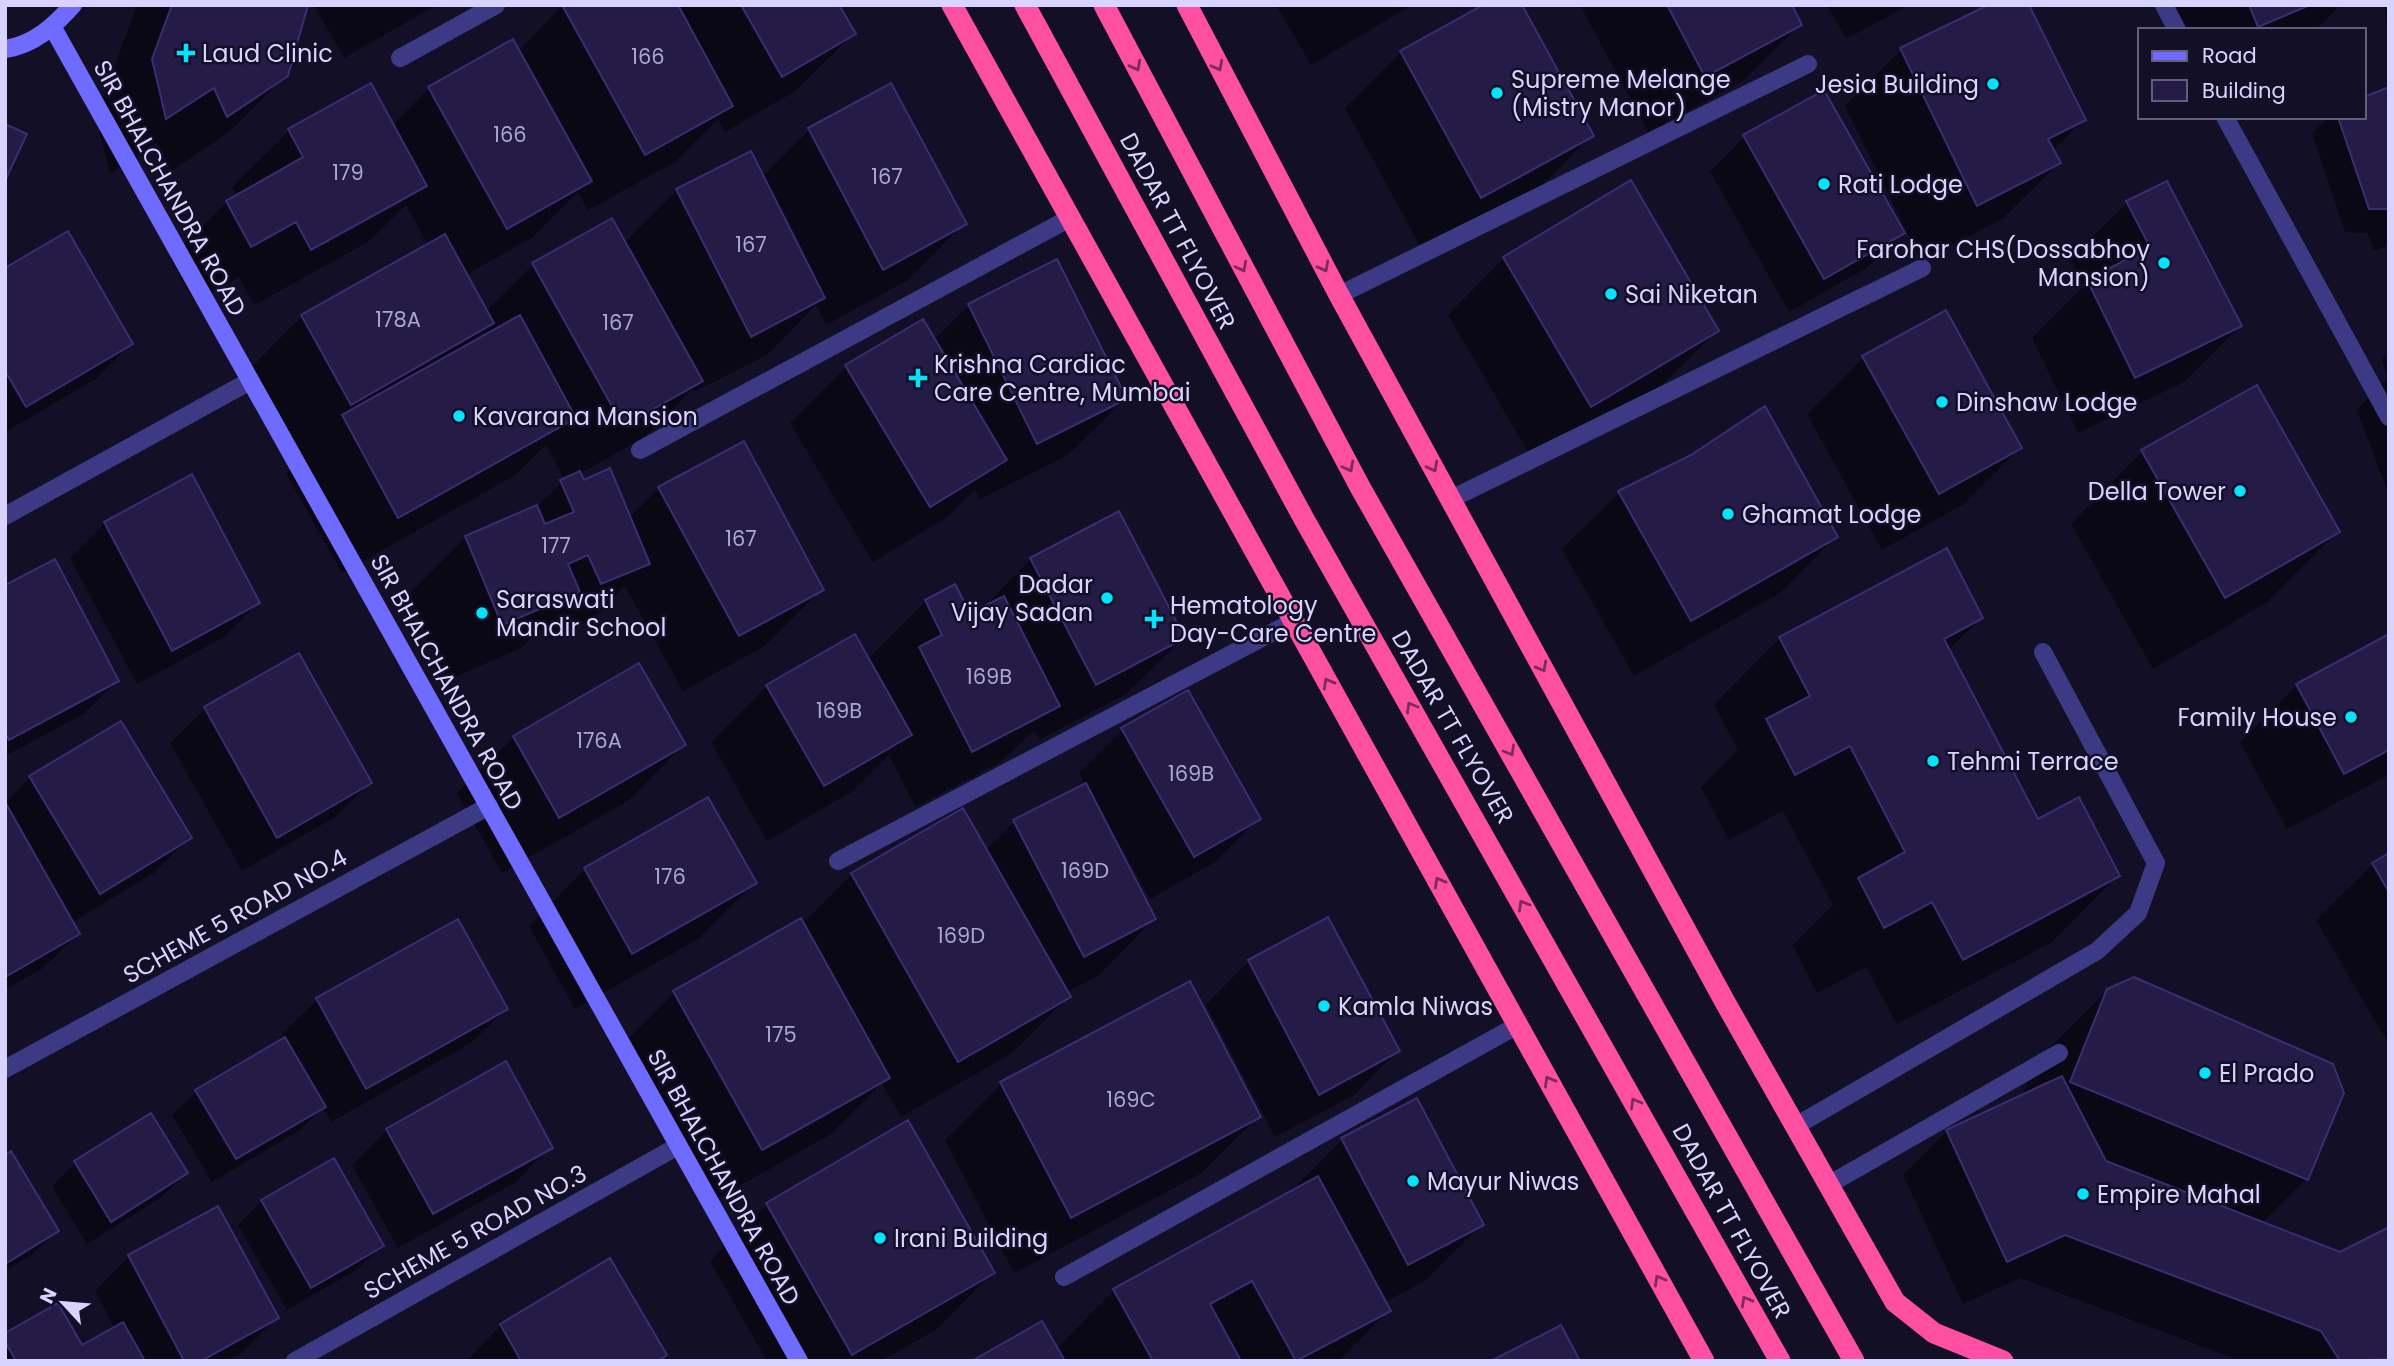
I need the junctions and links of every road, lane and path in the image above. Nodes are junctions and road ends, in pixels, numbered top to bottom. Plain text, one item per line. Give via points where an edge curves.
1 (73, 5) edge
2 (496, 5) edge
3 (952, 5) edge
4 (1026, 5) edge
5 (1104, 5) edge
6 (1187, 5) edge
7 (2164, 5) edge
8 (53, 28) junction
9 (2176, 28) edge
10 (5, 49) edge
11 (400, 58) dead end
12 (1808, 64) dead end
13 (2226, 119) edge
14 (1070, 218) junction
15 (1922, 268) dead end
16 (1339, 295) junction
17 (250, 381) junction
18 (2389, 417) edge
19 (640, 450) dead end
20 (1451, 499) junction
21 (5, 516) edge
22 (1294, 621) junction
23 (2043, 652) dead end
24 (489, 806) junction
25 (838, 861) dead end
26 (1518, 1026) junction
27 (2059, 1053) dead end
28 (5, 1069) edge
29 (1794, 1127) junction
30 (678, 1146) junction
31 (1828, 1185) junction
32 (1064, 1277) dead end
33 (295, 1361) edge
34 (799, 1361) edge
35 (1704, 1361) edge
36 (1780, 1361) edge
37 (1854, 1361) edge
38 (2003, 1361) edge

1 - 8 street
2 - 11 street
3 - 14 highway
36 -> 4 highway, DADAR TT FLYOVER via 1304,519
5 -> 37 highway, DADAR TT FLYOVER via 1360,487
6 -> 16 highway
7 - 9 street
8 - 10 street
8 - 17 street, SIR BHALCHANDRA ROAD
12 - 16 street
13 - 18 street
14 - 19 street
14 - 22 highway
15 - 20 street
16 -> 20 highway
17 - 21 street
17 - 24 street, SIR BHALCHANDRA ROAD
20 -> 29 highway
22 - 25 street
26 -> 22 highway
23 - 29 street via 2156,863 2138,913 2097,951
24 - 28 street, SCHEME 5 ROAD NO.4
24 - 30 street, SIR BHALCHANDRA ROAD
26 - 32 street
35 -> 26 highway
27 - 31 street
29 - 31 highway
30 - 33 street, SCHEME 5 ROAD NO.3
30 - 34 street, SIR BHALCHANDRA ROAD
31 - 38 highway via 1895,1302 1934,1333

